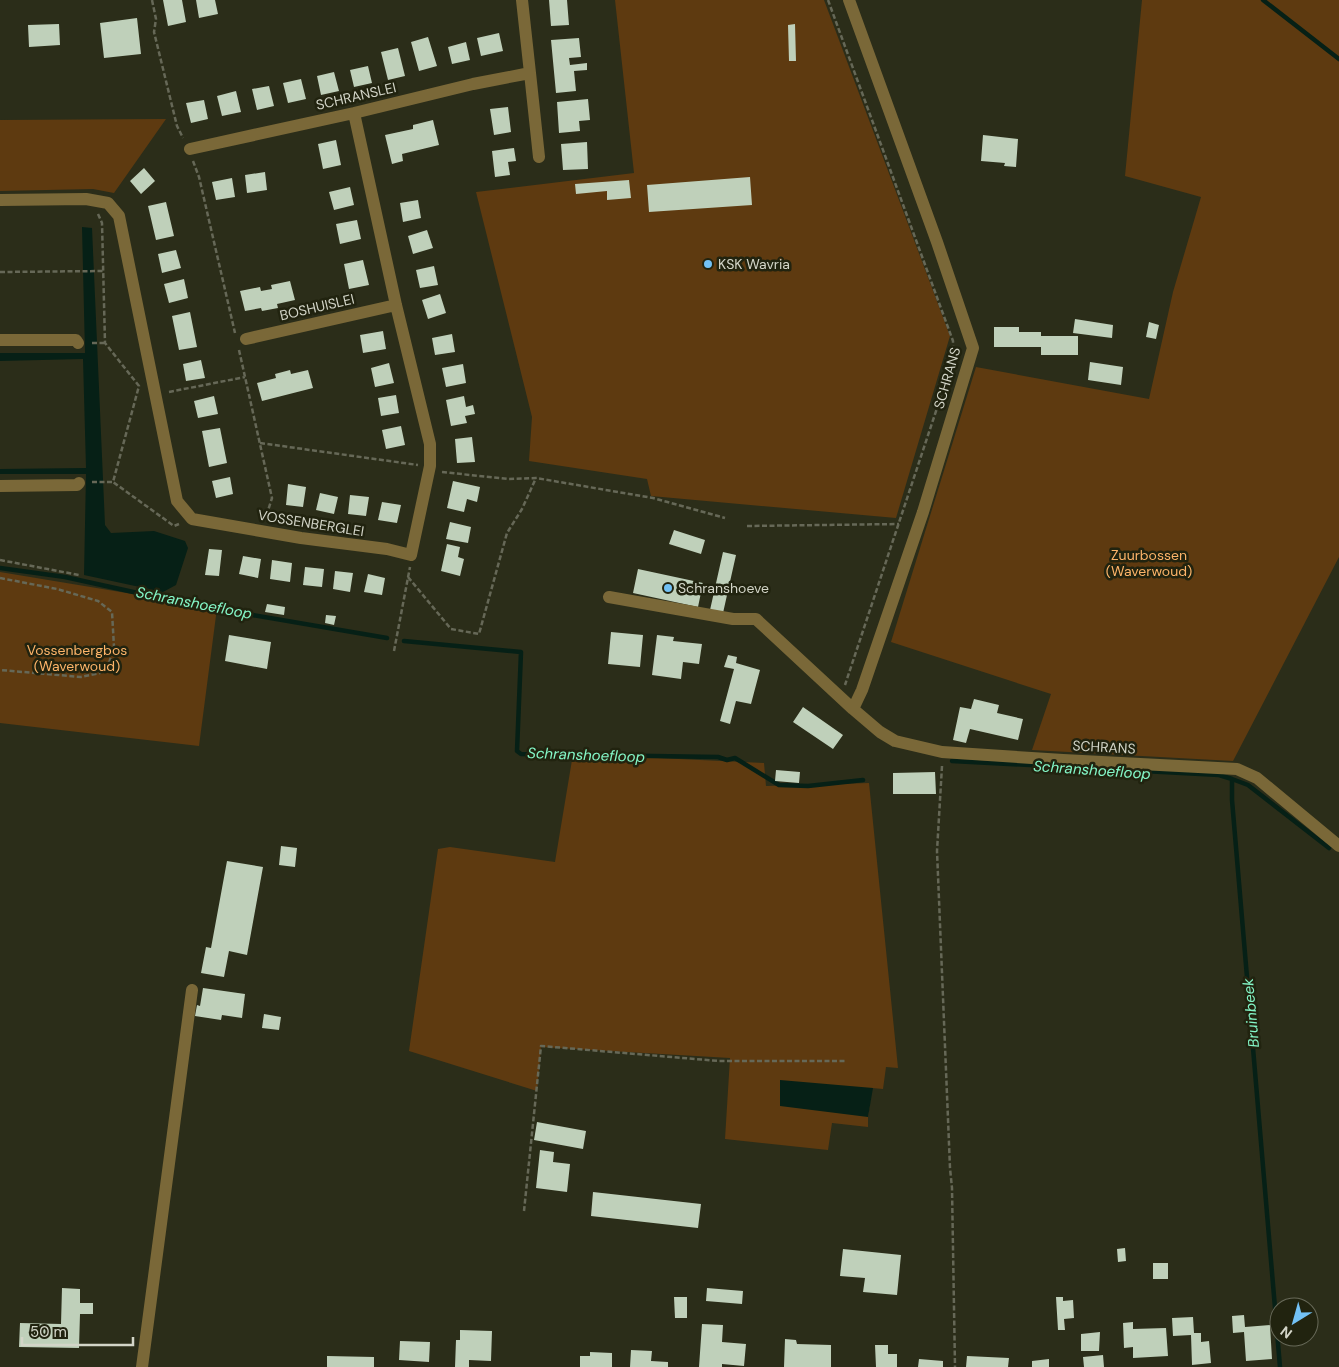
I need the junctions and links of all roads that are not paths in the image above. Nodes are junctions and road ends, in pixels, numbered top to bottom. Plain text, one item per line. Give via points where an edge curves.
1 (522, 0) edge
2 (848, 0) edge
3 (530, 73) junction
4 (354, 113) junction
5 (188, 149) road end
6 (539, 157) dead end
7 (0, 200) edge
8 (396, 305) junction
9 (0, 340) edge
10 (78, 343) dead end
11 (240, 343) road end
12 (79, 483) road end
13 (0, 486) edge
14 (609, 597) dead end
15 (853, 709) junction
16 (1339, 846) edge
17 (192, 990) dead end
18 (142, 1367) edge

1 - 3 street
2 - 15 street, SCHRANS via 973,348 923,512
3 - 4 street, SCHRANSLEI
3 - 6 street
4 - 5 street, SCHRANSLEI
4 - 8 street
7 - 8 street, VOSSENBERGLEI via 86,199 108,202 119,216 177,501 192,519 411,555 430,466 430,444
8 - 11 street, BOSHUISLEI
9 - 10 street via 76,340
12 - 13 street
14 - 15 street, SCHRANS via 733,619 756,619
15 - 16 street, SCHRANS via 895,742 942,752 1237,769 1257,778
17 - 18 street

